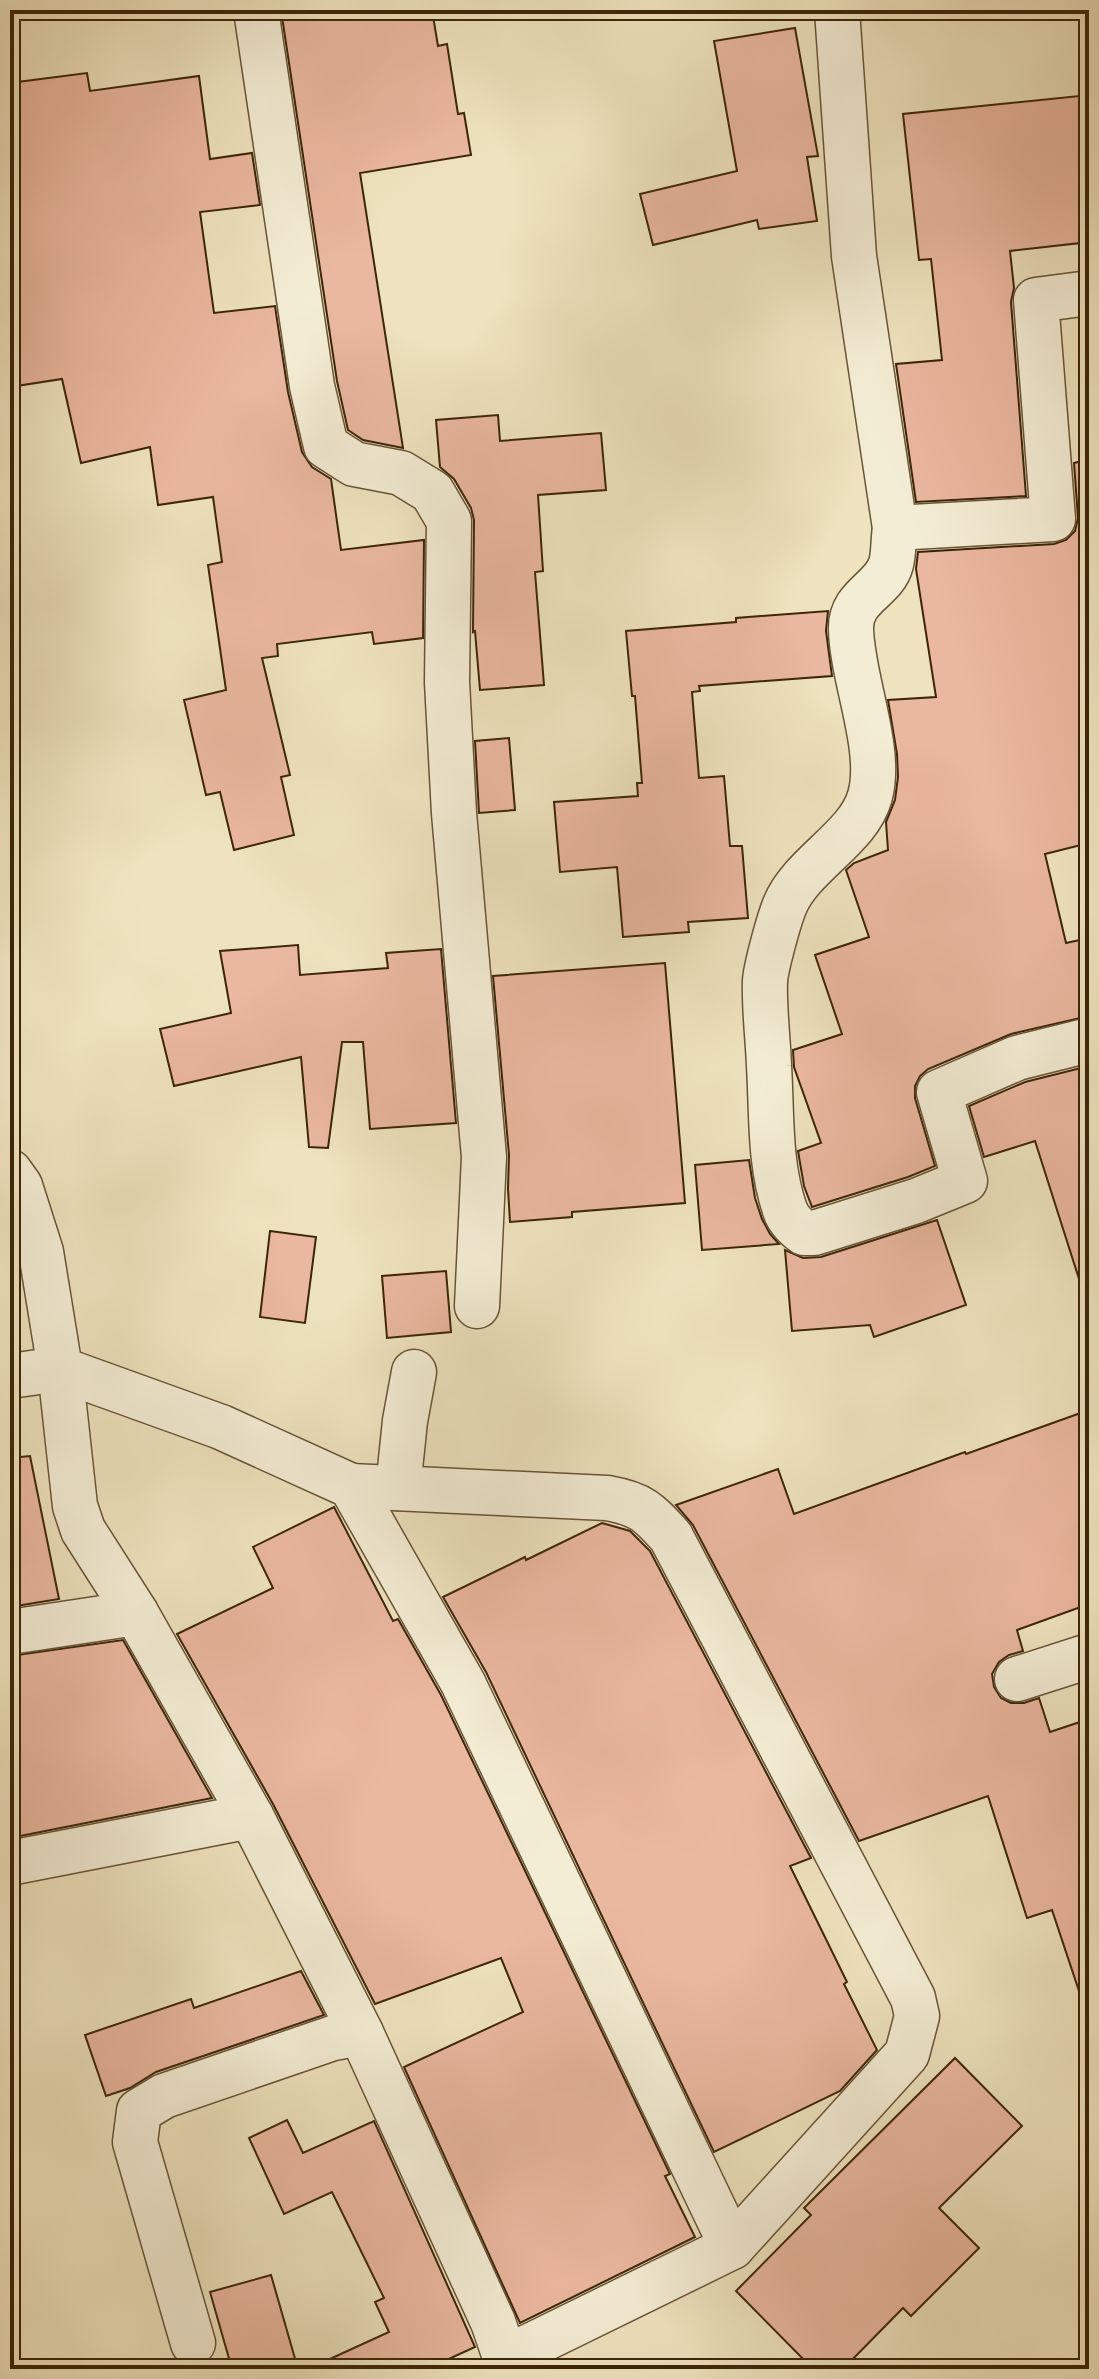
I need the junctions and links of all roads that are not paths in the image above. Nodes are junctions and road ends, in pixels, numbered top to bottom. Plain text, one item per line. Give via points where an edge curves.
1 (256, 10) edge
2 (837, 10) edge
3 (1089, 293) edge
4 (895, 528) junction
5 (1089, 1040) edge
6 (10, 1172) edge
7 (477, 1306) dead end
8 (60, 1369) junction
9 (414, 1372) dead end
10 (10, 1376) edge
11 (351, 1486) junction
12 (398, 1488) junction
13 (136, 1613) junction
14 (10, 1632) edge
15 (1089, 1656) edge
16 (1017, 1679) dead end
17 (251, 1816) junction
18 (10, 1863) edge
19 (361, 2033) junction
20 (732, 2247) junction
21 (193, 2343) dead end
22 (492, 2363) edge

1 - 7 street via 312,386 326,446 354,464 401,473 432,492 449,521 447,682 453,799 484,1157
2 - 4 street via 854,256
3 - 4 street via 1036,300 1053,519
4 - 5 street via 891,566 852,614 874,764 870,797 860,816 815,862 785,903 765,979 774,1170 786,1213 804,1233 814,1233 965,1181 939,1092 1017,1058
6 - 8 street via 20,1186 41,1252
8 - 10 street
8 - 11 street via 221,1427
8 - 13 street via 75,1506 83,1530
9 - 12 street
11 - 12 street
11 - 20 street via 463,1683
12 - 20 street via 607,1498 649,1513 671,1537 913,1998 917,2016 907,2054
13 - 14 street
13 - 17 street
15 - 16 street
17 - 18 street
17 - 19 street
19 - 21 street via 164,2096 139,2111 135,2142
19 - 22 street via 493,2322
20 - 22 street

